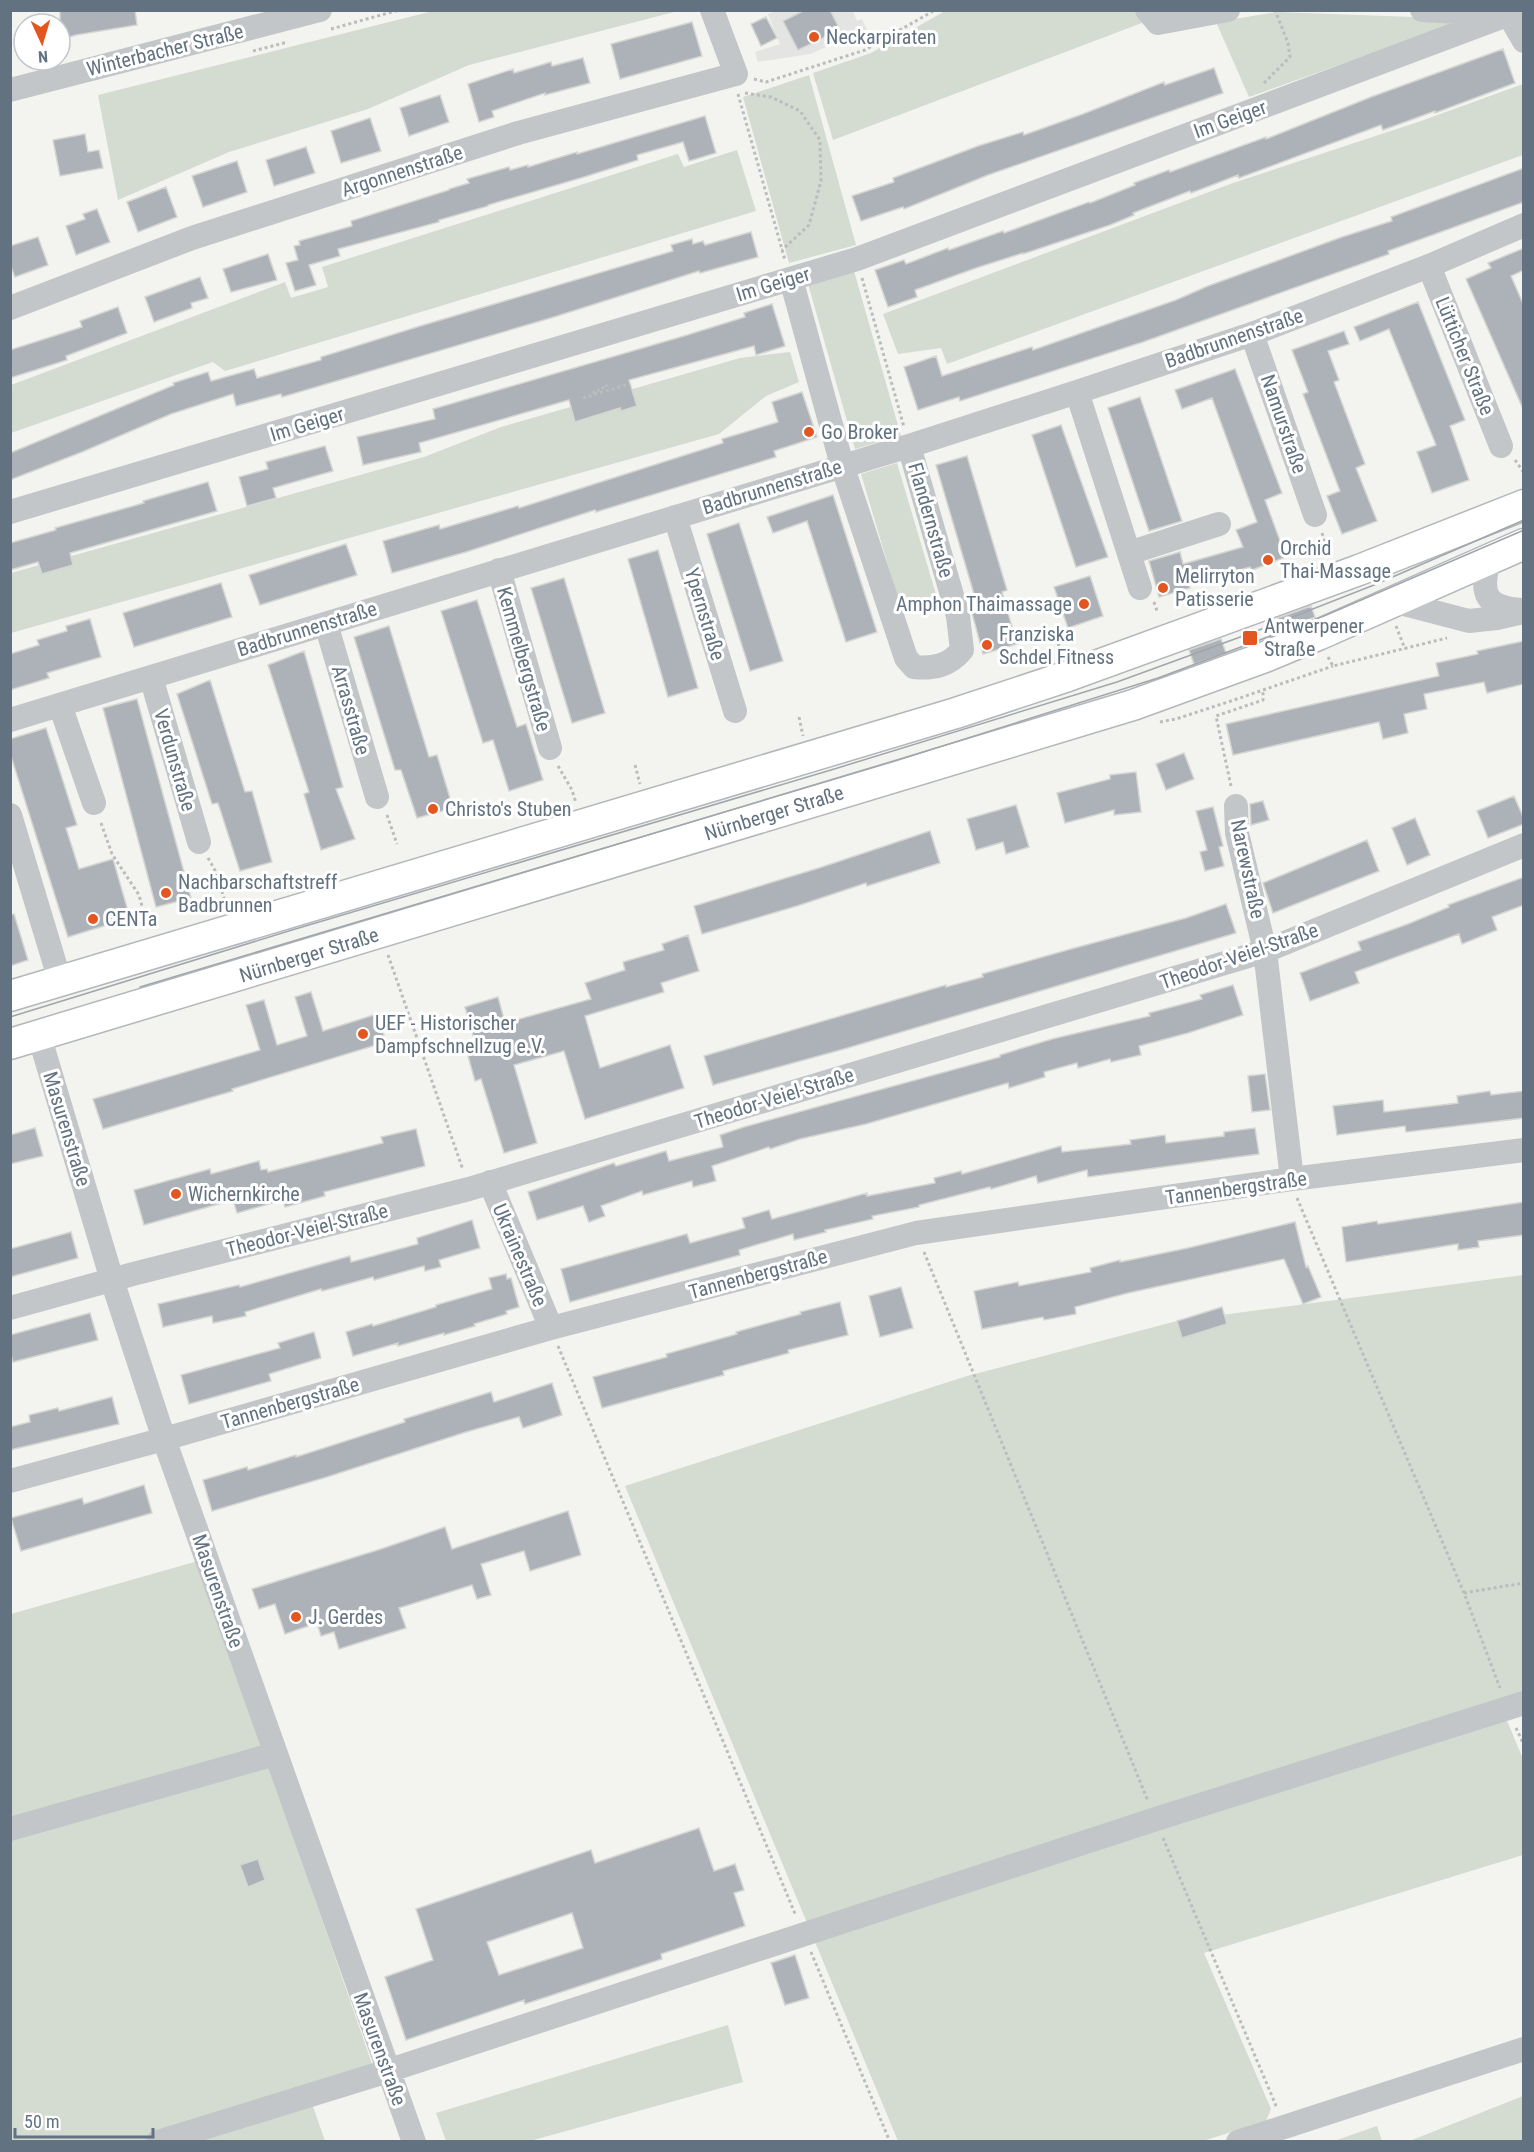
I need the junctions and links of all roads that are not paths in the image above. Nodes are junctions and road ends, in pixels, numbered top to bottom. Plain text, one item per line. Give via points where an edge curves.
1 (320, 10) edge
2 (712, 10) edge
3 (1147, 10) edge
4 (1228, 10) edge
5 (1422, 10) edge
6 (1513, 12) edge
7 (1524, 41) edge
8 (10, 90) edge
9 (1524, 225) edge
10 (1429, 266) junction
11 (791, 279) junction
12 (10, 308) edge
13 (1252, 334) junction
14 (1077, 392) junction
15 (909, 446) junction
16 (1501, 446) dead end
17 (842, 465) junction
18 (1524, 505) edge
19 (10, 512) edge
20 (1315, 515) dead end
21 (675, 517) junction
22 (1219, 524) dead end
23 (1524, 544) edge
24 (1129, 553) junction
25 (1489, 560) junction
26 (499, 570) junction
27 (1140, 588) dead end
28 (1396, 602) junction
29 (1524, 611) edge
30 (326, 624) junction
31 (151, 677) junction
32 (60, 705) junction
33 (735, 711) dead end
34 (10, 720) edge
35 (550, 748) road end
36 (377, 797) road end
37 (94, 803) road end
38 (1236, 806) road end
39 (10, 815) edge
40 (199, 842) road end
41 (1524, 845) edge
42 (1265, 951) junction
43 (60, 981) junction
44 (10, 996) edge
45 (39, 1035) junction
46 (10, 1044) edge
47 (1524, 1150) edge
48 (1292, 1179) junction
49 (480, 1185) junction
50 (112, 1280) junction
51 (10, 1308) edge
52 (551, 1328) junction
53 (164, 1439) junction
54 (10, 1481) edge
55 (1516, 1706) edge
56 (275, 1754) junction
57 (10, 1829) edge
58 (1524, 2049) edge
59 (388, 2070) junction
60 (158, 2142) edge
61 (414, 2142) edge
62 (1238, 2142) edge

1 - 8 street, Winterbacher Straße
2 - 12 street, Argonnenstraße via 736,74 518,134 192,238
3 - 4 street via 1158,23
5 - 6 street
6 - 7 street
6 - 11 street, Im Geiger via 857,259
9 - 10 street, Badbrunnenstraße
10 - 13 street, Badbrunnenstraße
10 - 16 street, Lütticher Straße
11 - 17 street, Flandernstraße
11 - 19 street, Im Geiger
13 - 14 street, Badbrunnenstraße
13 - 20 street, Namurstraße
14 - 15 street, Badbrunnenstraße
14 - 24 street
15 - 17 street, Badbrunnenstraße
15 - 17 street, Flandernstraße via 958,616 962,650 944,665 914,667 906,658
17 - 21 street, Badbrunnenstraße
18 - 43 main road via 1068,676
21 - 26 street, Badbrunnenstraße
21 - 33 street, Ypernstraße
22 - 24 street
23 - 25 main road, Nürnberger Straße
24 - 27 street
25 - 28 main road, Nürnberger Straße
25 - 29 street via 1483,583 1491,601 1504,609
26 - 30 street, Badbrunnenstraße
26 - 35 street, Kemmelbergstraße
28 - 29 street via 1469,621
28 - 45 main road, Nürnberger Straße via 1265,657 1133,705
30 - 31 street, Badbrunnenstraße
30 - 36 street, Arrasstraße
31 - 32 street, Badbrunnenstraße
31 - 40 street, Verdunstraße
32 - 34 street, Badbrunnenstraße
32 - 37 street
38 - 42 street, Narewstraße via 1237,833
39 - 43 street
41 - 42 street, Theodor-Veiel-Straße
42 - 48 street, Narewstraße
42 - 49 street, Theodor-Veiel-Straße
43 - 44 main road
45 - 46 main road, Nürnberger Straße
45 - 50 street, Masurenstraße
47 - 48 street, Tannenbergstraße
48 - 52 street, Tannenbergstraße via 916,1233
49 - 50 street, Theodor-Veiel-Straße
49 - 52 street, Ukrainestraße
50 - 51 street, Theodor-Veiel-Straße
50 - 53 street, Masurenstraße
52 - 53 street, Tannenbergstraße
53 - 54 street, Tannenbergstraße
53 - 56 street, Masurenstraße
55 - 59 street
56 - 57 street
56 - 59 street, Masurenstraße
58 - 62 street
59 - 60 street
59 - 61 street, Masurenstraße

